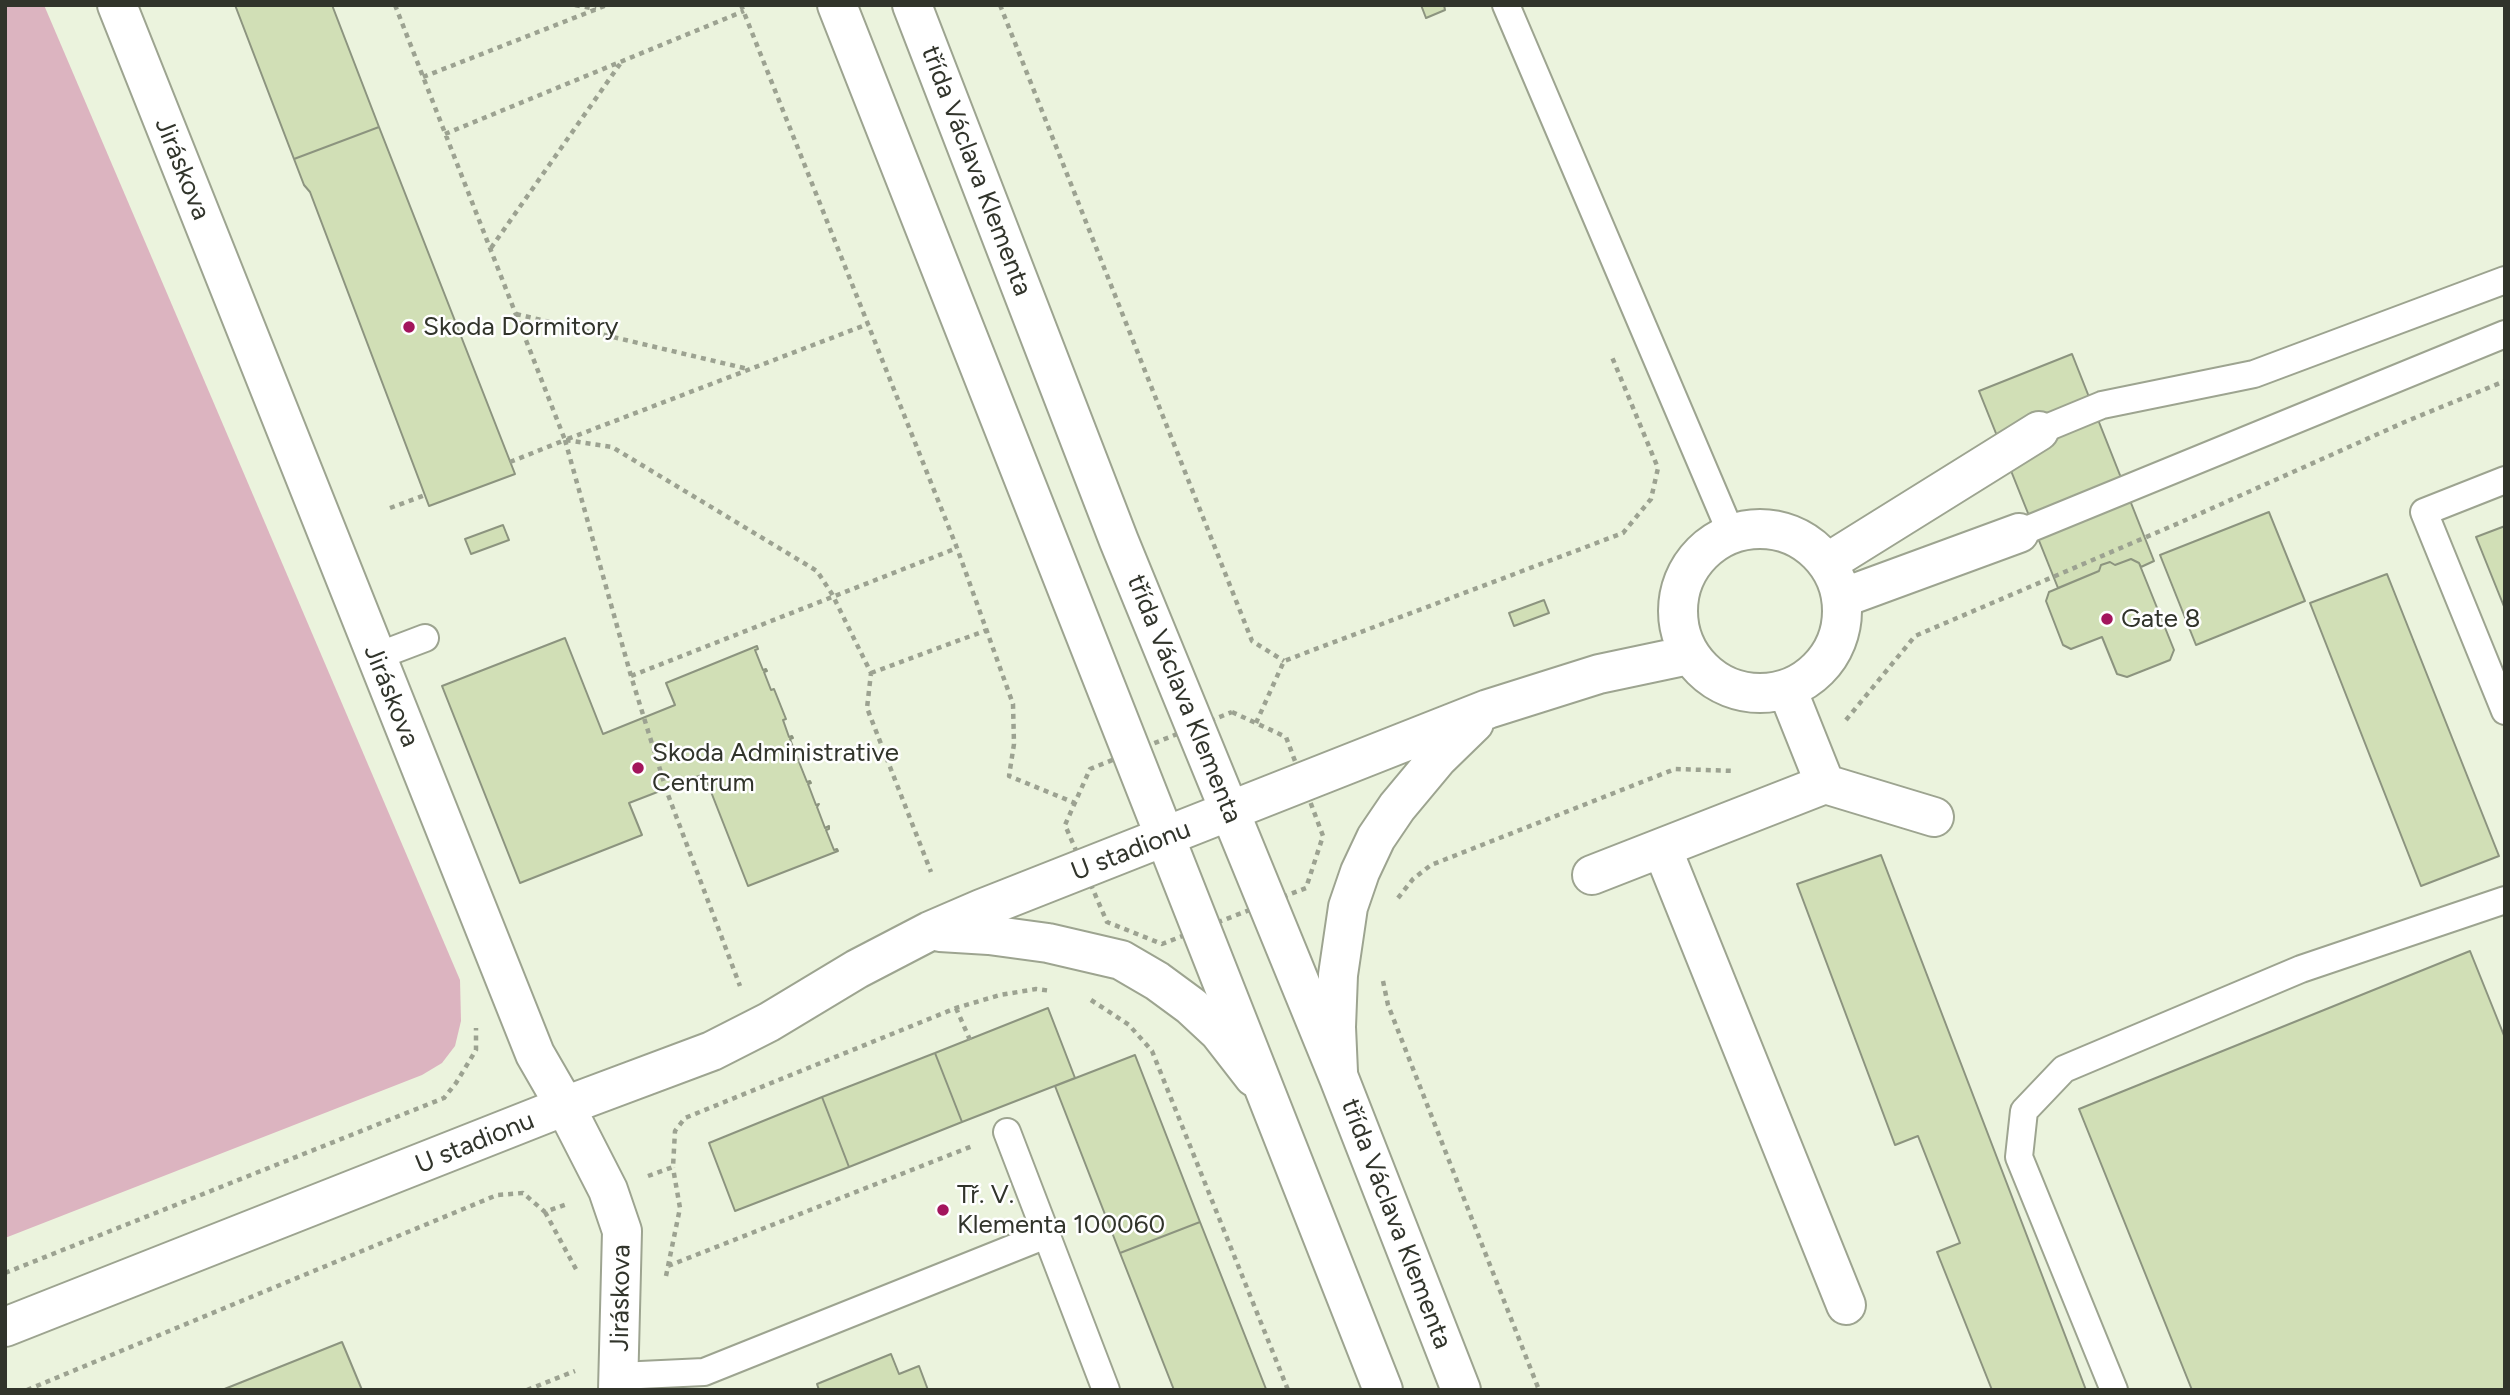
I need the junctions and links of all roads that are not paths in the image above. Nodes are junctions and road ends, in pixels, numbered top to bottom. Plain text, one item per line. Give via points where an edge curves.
1 (117, 5) edge
2 (837, 5) edge
3 (912, 5) edge
4 (1506, 5) edge
5 (2505, 280) edge
6 (2505, 334) edge
7 (2039, 430) joint
8 (2505, 480) edge
9 (1731, 533) junction
10 (2019, 533) joint
11 (1828, 563) junction
12 (1842, 598) junction
13 (425, 638) dead end
14 (1689, 655) junction
15 (376, 657) junction
16 (1787, 689) junction
17 (1488, 709) junction
18 (2505, 711) edge
19 (1820, 771) junction
20 (1230, 812) junction
21 (1934, 817) dead end
22 (1165, 838) junction
23 (1662, 848) junction
24 (1592, 875) dead end
25 (2505, 900) edge
26 (930, 931) junction
27 (1339, 1078) junction
28 (1267, 1095) junction
29 (565, 1106) junction
30 (1007, 1132) road end
31 (1046, 1235) junction
32 (1846, 1304) dead end
33 (5, 1327) edge
34 (2110, 1380) edge
35 (619, 1383) edge
36 (1106, 1390) edge
37 (1383, 1390) edge
38 (1461, 1390) edge

1 - 15 street, Jiráskova
2 - 22 street
3 - 20 street, třída Václava Klementa via 1119,541
4 - 9 lane
5 - 7 lane via 2254,374 2102,405
6 - 10 lane
7 - 11 street
8 - 18 lane via 2424,512
9 - 11 street via 1758,528 1785,532 1808,544
9 - 14 street via 1706,548 1687,571 1678,599 1679,627
10 - 12 street
11 - 12 street
12 - 16 street via 1836,643 1824,663
13 - 15 lane
14 - 16 street via 1716,681 1750,693
14 - 17 street, U stadionu via 1598,674
15 - 29 street, Jiráskova via 535,1054
16 - 19 street
17 - 20 street, U stadionu
17 - 27 street, U stadionu via 1437,758 1397,807 1360,872 1348,907 1338,975
19 - 21 street
19 - 23 street
20 - 22 street, U stadionu
20 - 27 street, třída Václava Klementa
22 - 26 street, U stadionu
22 - 28 street
23 - 24 street
23 - 32 street
25 - 34 lane via 2301,969 2064,1069 2024,1111 2019,1157
26 - 28 street via 1048,943 1121,960 1191,1006 1236,1052
26 - 29 street, U stadionu via 712,1051
27 - 38 street, třída Václava Klementa
28 - 37 street
29 - 33 street, U stadionu
29 - 35 street, Jiráskova via 608,1191 622,1231
30 - 31 lane
31 - 35 lane via 704,1371
31 - 36 lane

